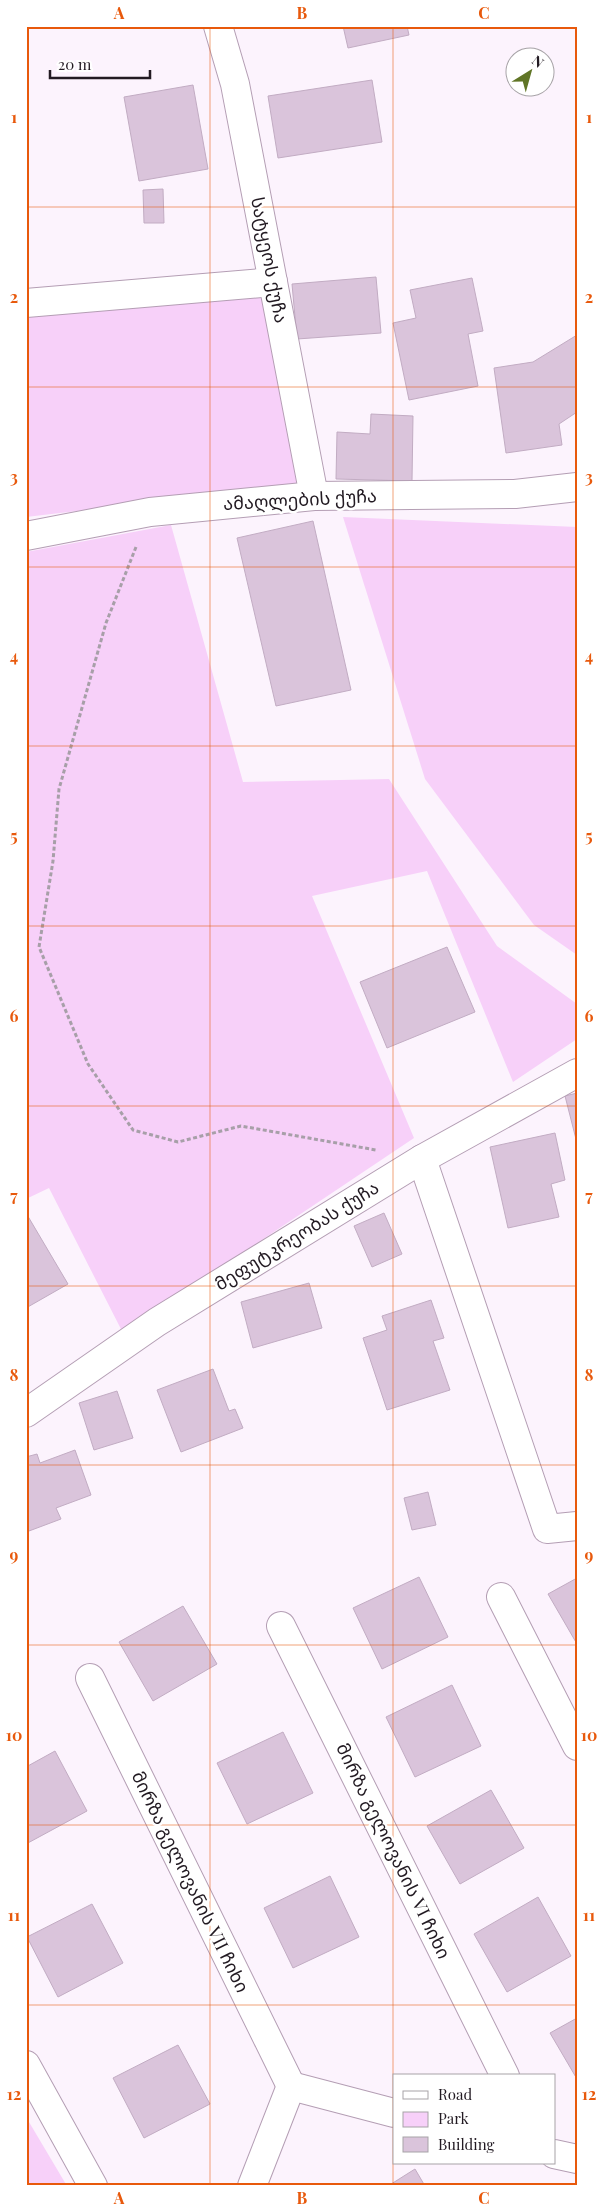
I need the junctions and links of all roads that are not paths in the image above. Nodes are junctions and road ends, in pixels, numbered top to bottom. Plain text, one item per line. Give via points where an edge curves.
1 (218, 26) edge
2 (273, 282) junction
3 (26, 303) edge
4 (577, 487) edge
5 (314, 496) junction
6 (26, 536) edge
7 (577, 1073) edge
8 (422, 1159) junction
9 (26, 1413) edge
10 (577, 1526) edge
11 (501, 1597) dead end
12 (281, 1626) dead end
13 (90, 1678) dead end
14 (577, 1746) edge
15 (26, 2065) edge
16 (504, 2074) edge
17 (290, 2086) junction
18 (393, 2113) edge
19 (556, 2154) edge
20 (577, 2159) edge
21 (93, 2186) edge
22 (252, 2186) edge

1 - 2 street, სატყეოს ქუჩა via 235,84
2 - 3 street
2 - 5 street, სატყეოს ქუჩა
4 - 5 street, ამაღლების ქუჩა via 515,494
5 - 6 street, ამაღლების ქუჩა via 150,512
7 - 8 street, მეფუტკრეობას ქუჩა
8 - 9 street, მეფუტკრეობას ქუჩა via 157,1322
8 - 10 street via 547,1529
11 - 14 street
12 - 16 street, მირზა გელოვანის VI ჩიხი
13 - 17 street, მირზა გელოვანის VII ჩიხი
15 - 21 street
17 - 18 street
17 - 22 street
19 - 20 street

